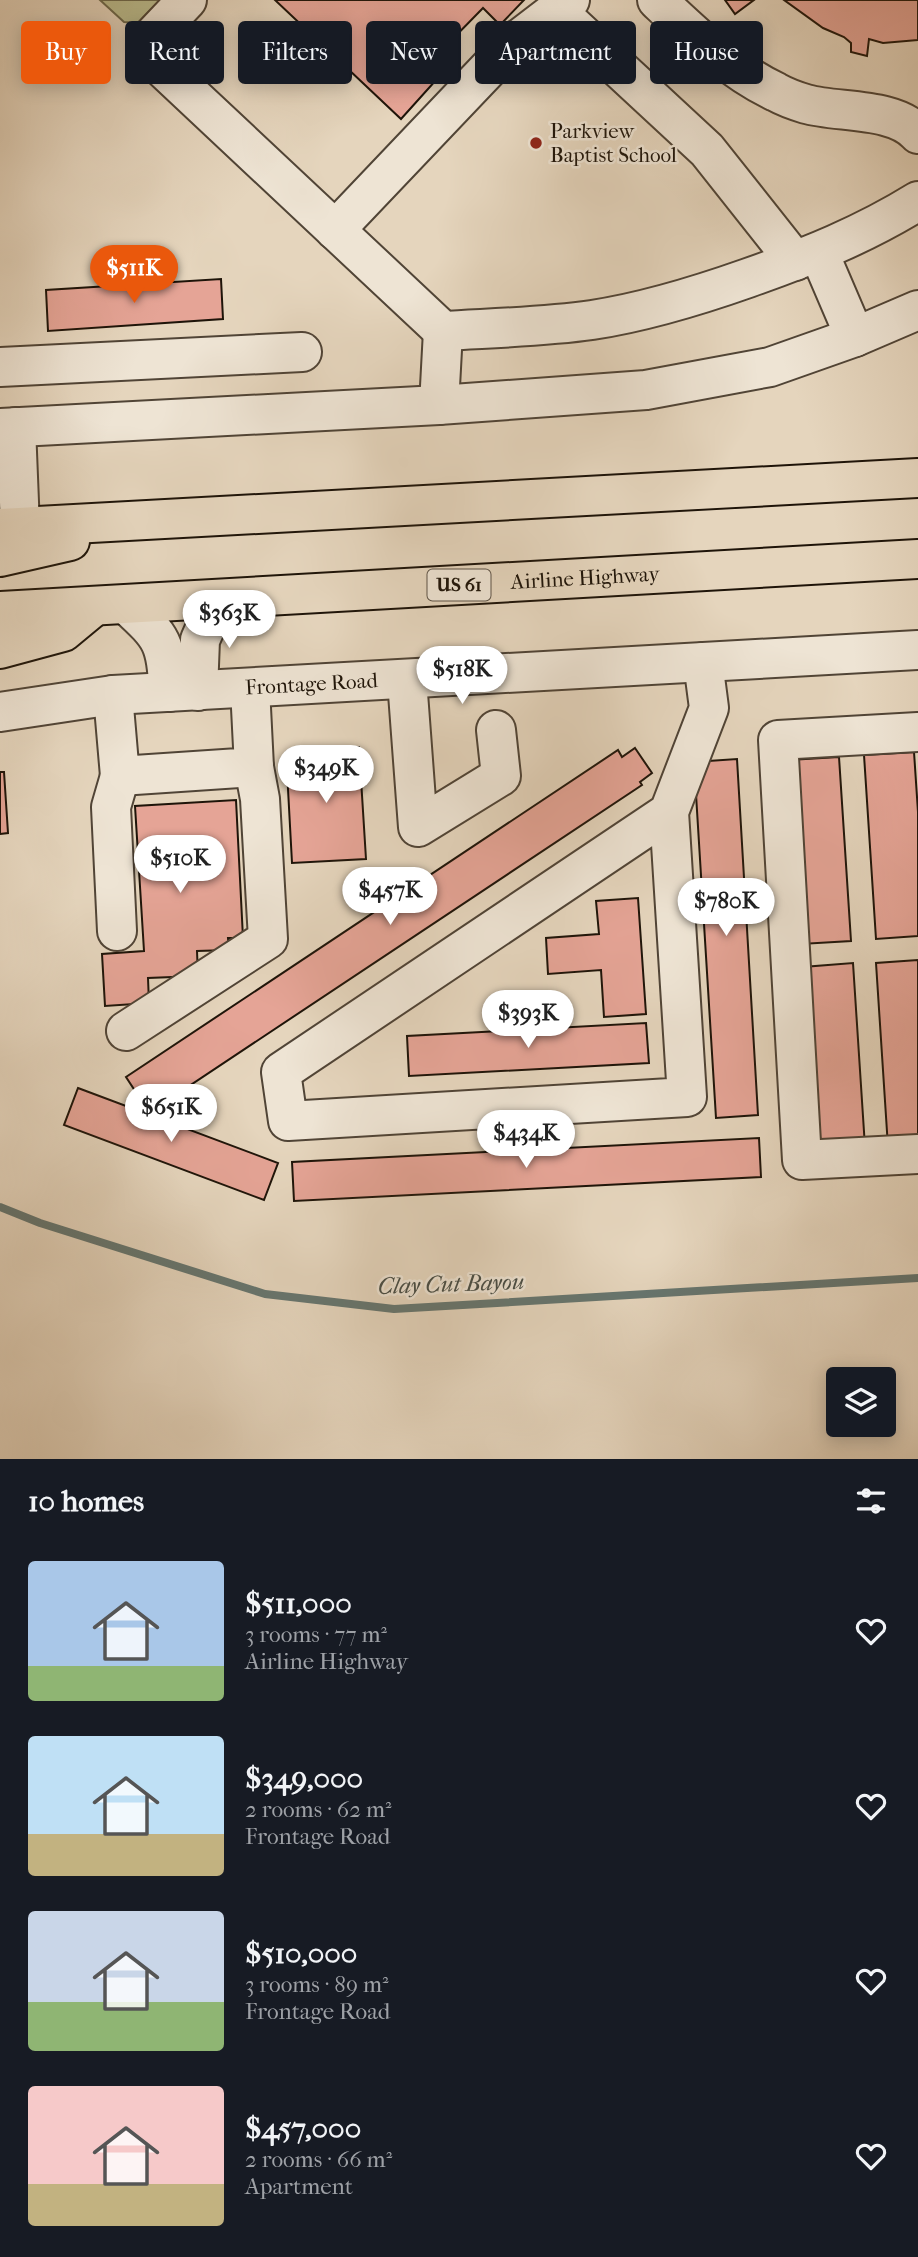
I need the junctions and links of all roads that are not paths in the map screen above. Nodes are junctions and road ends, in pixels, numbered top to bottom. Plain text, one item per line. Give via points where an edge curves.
1 (187, 0) edge
2 (657, 0) edge
3 (563, 5) edge
4 (918, 134) edge
5 (918, 201) edge
6 (335, 230) junction
7 (807, 257) junction
8 (918, 310) edge
9 (443, 331) junction
10 (855, 337) junction
11 (302, 352) dead end
12 (111, 361) junction
13 (0, 366) edge
14 (439, 405) junction
15 (112, 422) junction
16 (8, 427) edge
17 (918, 478) edge
18 (7, 538) edge
19 (918, 559) edge
20 (218, 599) junction
21 (111, 606) junction
22 (0, 611) edge
23 (0, 649) edge
24 (918, 650) edge
25 (704, 662) junction
26 (407, 680) junction
27 (250, 688) junction
28 (184, 692) junction
29 (113, 695) junction
30 (0, 712) edge
31 (496, 730) dead end
32 (918, 732) edge
33 (254, 767) junction
34 (120, 776) junction
35 (669, 812) junction
36 (117, 932) dead end
37 (126, 1031) dead end
38 (918, 1154) edge

1 - 6 street via 151,38 154,60
2 - 4 street via 731,65 775,92 805,104 893,118
3 - 6 street via 512,45
3 - 7 street
5 - 7 street
6 - 9 street
7 - 9 street via 707,293 636,311 591,320
7 - 10 street
8 - 10 street
9 - 14 street
10 - 14 street via 770,367 646,390
11 - 12 street
12 - 13 street
12 - 15 street
14 - 15 street
15 - 16 street
16 - 18 street
17 - 18 highway via 153,520 19,554
19 - 20 highway, Airline Highway / US 61
20 - 21 highway, Airline Highway / US 61
20 - 28 street
21 - 22 highway, Airline Highway / US 61
21 - 23 highway via 63,632
21 - 28 street via 154,629
24 - 25 street, Frontage Road
25 - 26 street, Frontage Road
25 - 35 street via 709,708
26 - 27 street, Frontage Road
26 - 31 street via 418,827 501,776
27 - 28 street, Frontage Road
27 - 33 street
28 - 29 street, Frontage Road
29 - 30 street, Frontage Road
29 - 34 street
32 - 38 street via 778,740 802,1160
33 - 34 street
33 - 37 street via 268,939
34 - 36 street via 110,807
35 - 35 street via 281,1072 288,1121 687,1097

